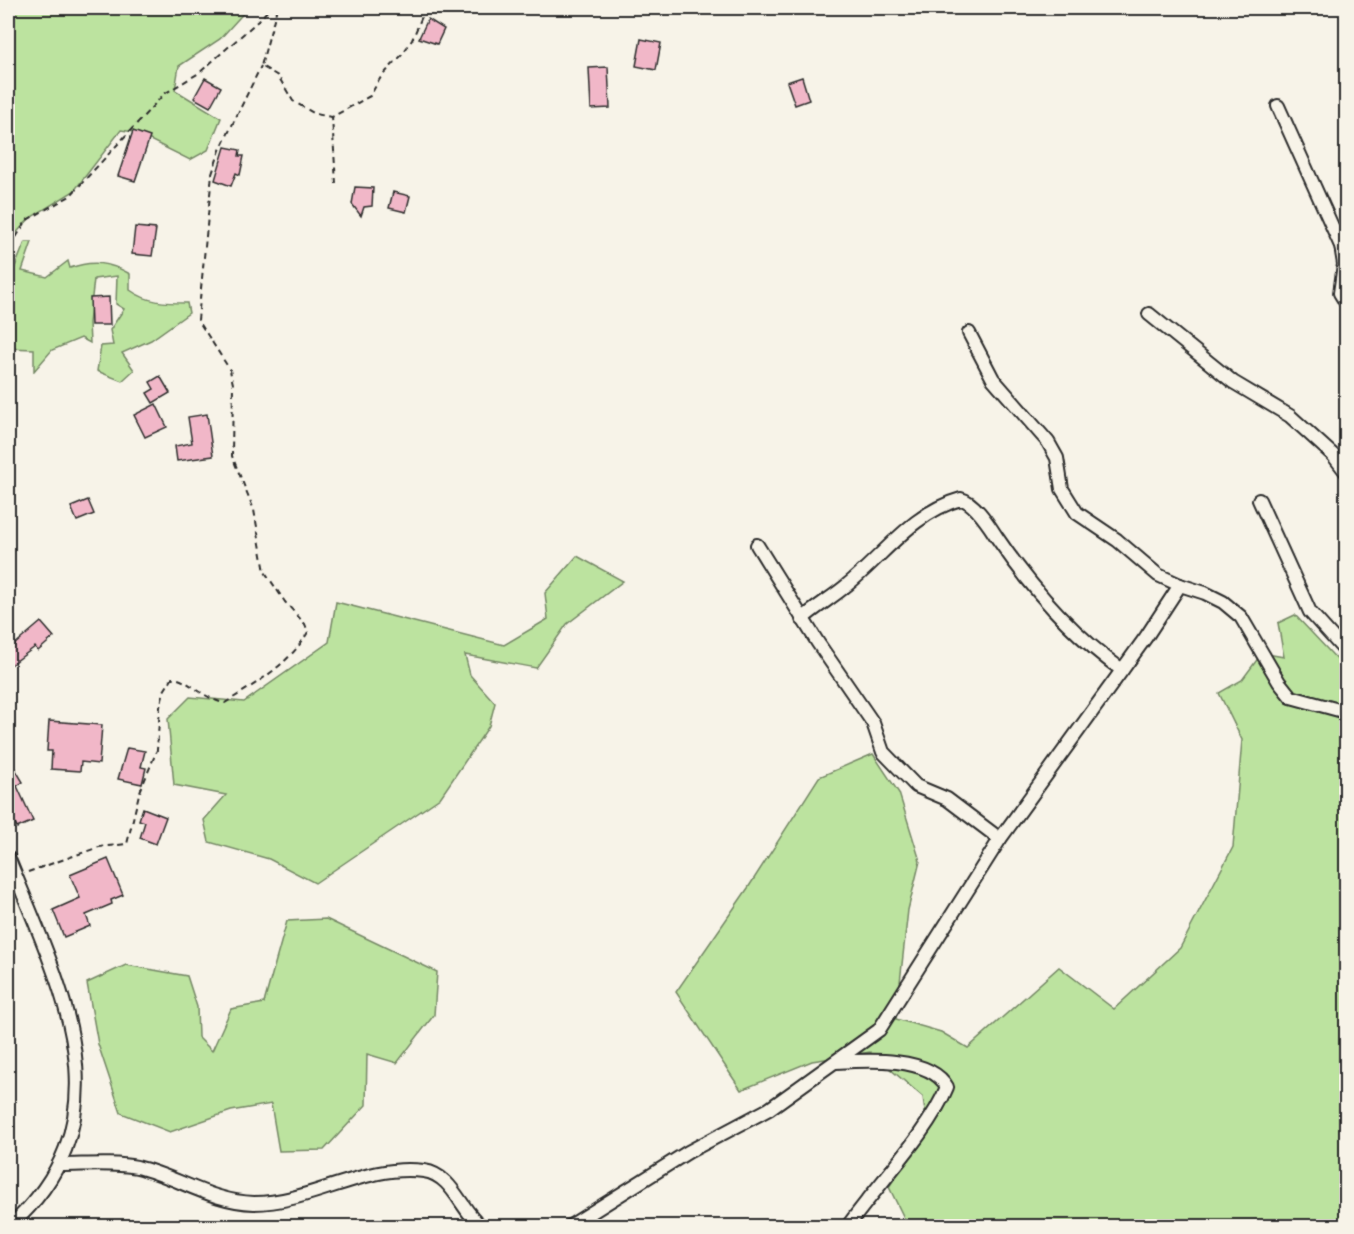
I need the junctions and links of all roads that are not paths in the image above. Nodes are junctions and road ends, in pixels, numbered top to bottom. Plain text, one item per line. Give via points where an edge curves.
1 (1278, 106) dead end
2 (1347, 303) edge
3 (1149, 314) dead end
4 (969, 333) dead end
5 (1347, 472) edge
6 (1258, 500) dead end
7 (757, 544) dead end
8 (1180, 585) junction
9 (802, 619) junction
10 (1347, 652) edge
11 (1122, 670) junction
12 (1347, 712) edge
13 (1000, 839) junction
14 (8, 857) edge
15 (836, 1062) junction
16 (60, 1166) junction
17 (10, 1227) edge
18 (482, 1227) edge
19 (570, 1227) edge
20 (848, 1227) edge

1 - 2 street via 1341,246 1344,264 1340,293
3 - 5 street via 1233,382 1290,416
4 - 8 street via 993,379 1048,442 1057,458 1062,489 1077,513 1158,575
6 - 10 street via 1310,612
7 - 9 street
8 - 11 street
8 - 12 street via 1205,592 1241,617 1291,697
9 - 11 street via 848,585 912,525 961,499 986,519 1042,598
9 - 13 street via 873,723 883,752 916,786 947,799
11 - 13 street
13 - 15 street via 888,1018 879,1030
14 - 16 street via 59,987 73,1036 78,1072 75,1109
15 - 19 street via 770,1109 678,1158
15 - 20 street via 906,1063 942,1078 947,1087 905,1152
16 - 17 street
16 - 18 street via 136,1167 235,1202 257,1203 376,1174 425,1171 441,1179

